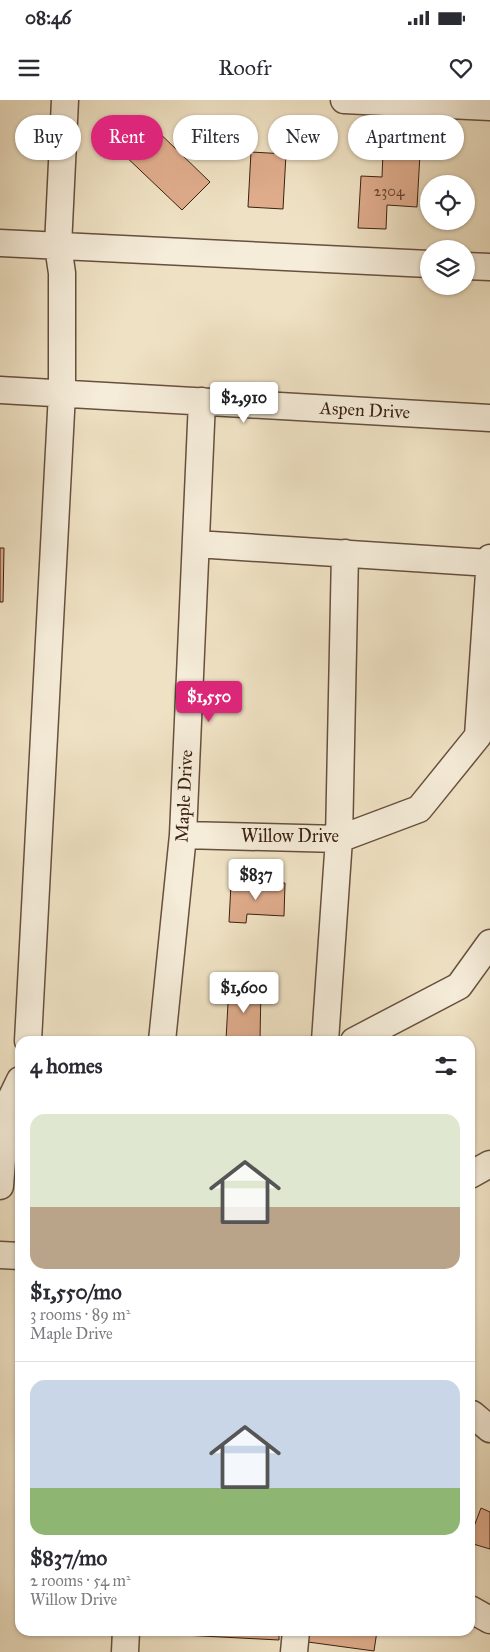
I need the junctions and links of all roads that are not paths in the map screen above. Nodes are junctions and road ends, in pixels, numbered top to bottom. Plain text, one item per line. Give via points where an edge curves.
1 (65, 100) edge
2 (344, 100) edge
3 (490, 107) edge
4 (0, 243) edge
5 (58, 246) junction
6 (420, 264) edge
7 (475, 267) edge
8 (490, 268) edge
9 (0, 390) edge
10 (62, 393) junction
11 (202, 401) junction
12 (490, 418) edge
13 (196, 544) junction
14 (345, 553) junction
15 (490, 558) edge
16 (490, 563) edge
17 (183, 835) junction
18 (339, 839) junction
19 (490, 943) edge
20 (28, 1036) edge
21 (163, 1036) edge
22 (325, 1036) edge
23 (364, 1036) edge
24 (15, 1088) edge
25 (3, 1108) edge
26 (490, 1164) edge
27 (475, 1173) edge
28 (0, 1186) edge
29 (0, 1255) edge
30 (15, 1256) edge
31 (475, 1416) edge
32 (490, 1429) edge
33 (475, 1612) edge
34 (490, 1620) edge
35 (126, 1636) edge
36 (296, 1636) edge
37 (125, 1652) edge
38 (294, 1652) edge

1 - 5 street
2 - 3 street
4 - 5 street
5 - 6 street
5 - 10 street via 62,273
7 - 8 street
9 - 10 street, Aspen Drive
10 - 11 street, Aspen Drive
10 - 20 street
11 - 12 street, Aspen Drive
11 - 13 street, Maple Drive
13 - 14 street
13 - 17 street, Maple Drive
14 - 16 street
14 - 18 street
15 - 16 street, Willow Drive
16 - 18 street, Willow Drive via 478,736 419,809
17 - 18 street, Willow Drive
17 - 21 street, Maple Drive
18 - 22 street
19 - 23 street via 459,986
24 - 25 street
25 - 28 street
26 - 27 street
29 - 30 street
31 - 32 street
33 - 34 street
35 - 37 street
36 - 38 street

